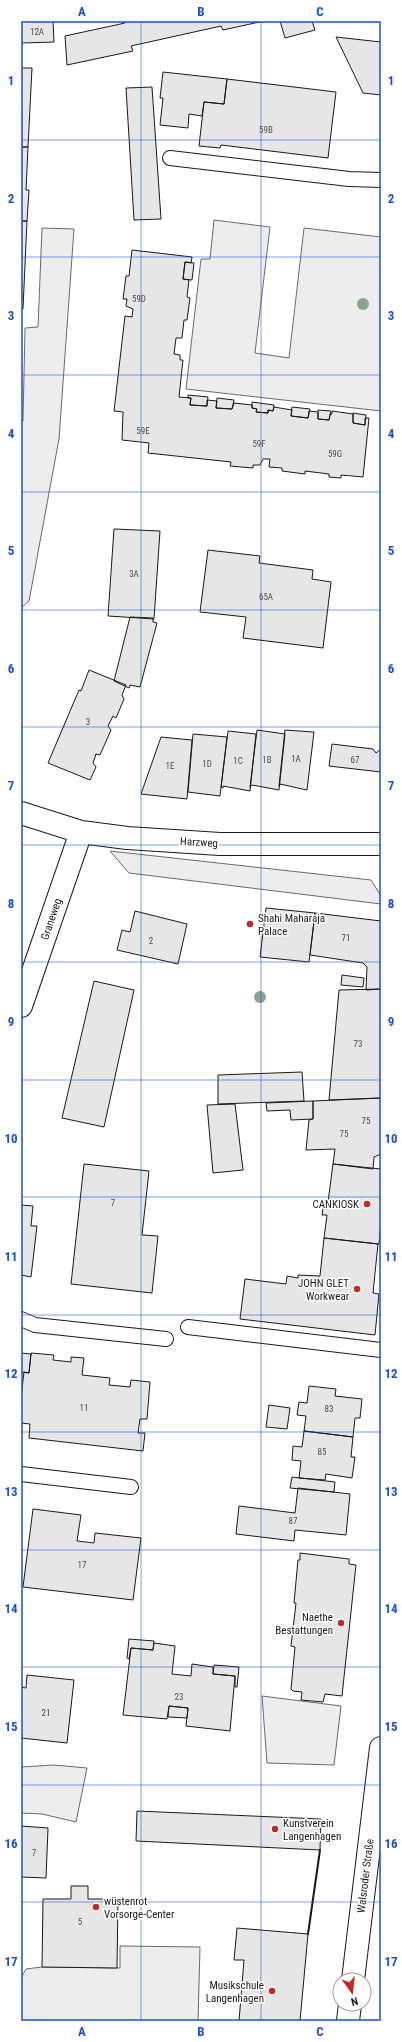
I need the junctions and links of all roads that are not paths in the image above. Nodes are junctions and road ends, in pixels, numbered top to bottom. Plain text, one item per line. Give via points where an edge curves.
1 (170, 158) dead end
2 (381, 180) edge
3 (21, 813) edge
4 (81, 832) junction
5 (381, 844) edge
6 (21, 1006) edge
7 (21, 1319) edge
8 (188, 1327) dead end
9 (166, 1339) dead end
10 (381, 1350) edge
11 (21, 1474) edge
12 (131, 1487) dead end
13 (381, 1748) edge
14 (354, 1972) edge

1 - 2 lane
3 - 4 street, Harzweg
4 - 5 street, Harzweg via 203,843
4 - 6 street, Graneweg
7 - 9 lane via 35,1326
8 - 10 lane
11 - 12 lane
13 - 14 street, Walsroder Straße

